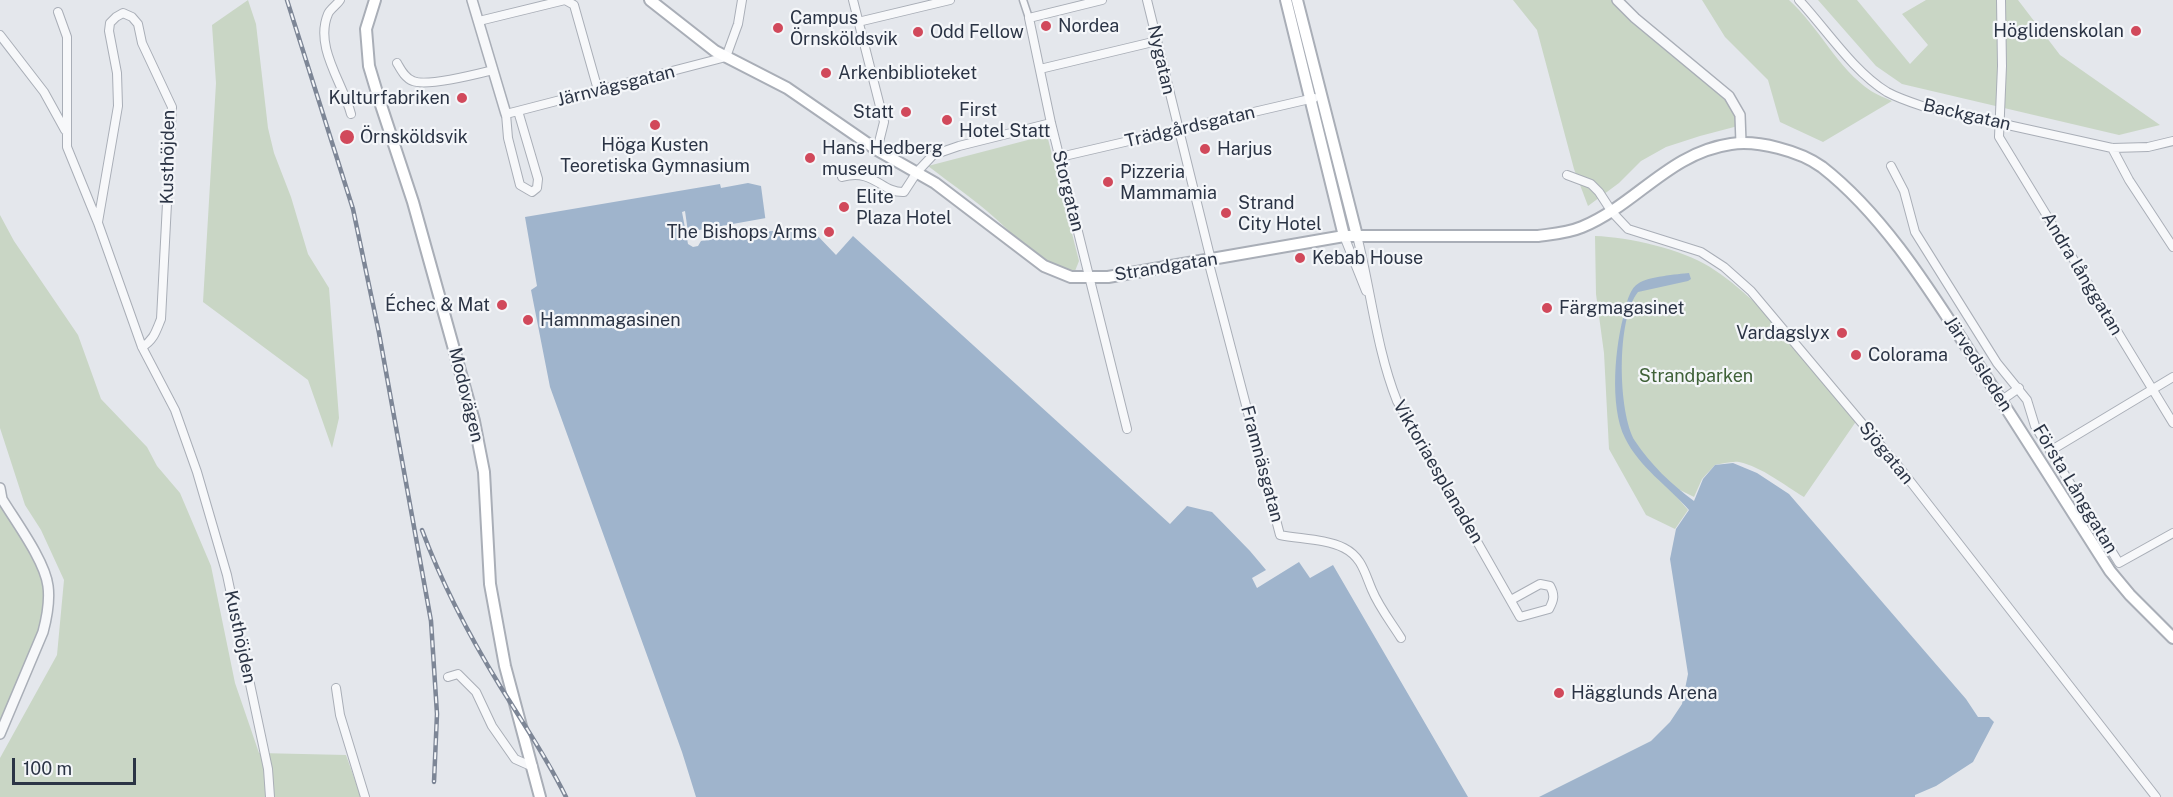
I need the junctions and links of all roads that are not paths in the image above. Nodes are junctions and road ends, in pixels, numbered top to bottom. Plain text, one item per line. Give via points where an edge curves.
1 (340, 0) edge
2 (375, 0) edge
3 (472, 0) edge
4 (650, 0) edge
5 (742, 0) edge
6 (853, 0) edge
7 (950, 0) edge
8 (1023, 0) edge
9 (1102, 0) edge
10 (1147, 0) edge
11 (1286, 0) edge
12 (1298, 0) edge
13 (1617, 0) edge
14 (1799, 0) edge
15 (2001, 0) edge
16 (58, 12) dead end
17 (1029, 18) junction
18 (479, 21) junction
19 (858, 22) junction
20 (0, 35) edge
21 (1157, 41) junction
22 (726, 57) junction
23 (398, 63) dead end
24 (1040, 69) junction
25 (494, 70) junction
26 (598, 90) junction
27 (1316, 98) junction
28 (518, 111) junction
29 (351, 114) dead end
30 (506, 114) junction
31 (2000, 122) junction
32 (1051, 123) junction
33 (1178, 130) junction
34 (66, 131) junction
35 (2173, 141) edge
36 (1741, 143) junction
37 (2112, 148) junction
38 (878, 150) junction
39 (1060, 157) junction
40 (1891, 166) dead end
41 (917, 172) junction
42 (1567, 175) dead end
43 (842, 177) dead end
44 (1612, 212) junction
45 (98, 223) junction
46 (1344, 236) junction
47 (1357, 236) junction
48 (2173, 247) edge
49 (1210, 260) junction
50 (1087, 271) junction
51 (1371, 303) junction
52 (142, 347) junction
53 (2173, 377) edge
54 (2019, 388) junction
55 (2153, 390) junction
56 (2002, 400) junction
57 (2173, 423) edge
58 (1127, 429) dead end
59 (2050, 451) junction
60 (0, 488) edge
61 (2173, 533) edge
62 (1511, 600) junction
63 (1401, 638) dead end
64 (2173, 638) edge
65 (448, 677) dead end
66 (336, 688) dead end
67 (0, 734) edge
68 (533, 767) junction
69 (270, 797) edge
70 (365, 797) edge
71 (540, 797) edge
72 (2156, 797) edge

1 - 29 street via 328,14 325,34 327,51
2 - 68 main road, Modovägen via 366,29 369,66 413,202 474,421 484,472 490,584 505,666
3 - 18 street
4 - 22 main road, Strandgatan
5 - 22 street
6 - 19 street
7 - 19 street
8 - 17 street, Storgatan
9 - 17 street
10 - 21 street, Nygatan
11 - 27 main road, Viktoriaesplanaden
12 - 27 main road, Viktoriaesplanaden
13 - 36 street via 1729,96 1740,115
14 - 31 street, Backgatan via 1856,65 1887,92 1922,106
15 - 31 street, Andra långgatan
16 - 34 street, Kusthöjden via 67,37
17 - 24 street, Storgatan
18 - 25 street
18 - 26 street via 565,0 571,2
19 - 38 street via 885,122
20 - 34 street, Kusthöjden via 44,92
21 - 24 street
21 - 33 street, Nygatan
22 - 26 street, Järnvägsgatan
22 - 38 main road, Strandgatan via 787,88
23 - 25 street via 407,78 425,83
24 - 32 street, Storgatan
25 - 30 street
26 - 28 street, Järnvägsgatan
27 - 33 street, Trädgårdsgatan
27 - 46 main road, Viktoriaesplanaden
27 - 47 main road, Viktoriaesplanaden
28 - 30 street, Järnvägsgatan
28 - 30 street via 538,179 532,192 520,185
31 - 37 street, Backgatan
31 - 55 street, Andra långgatan via 1999,137 2005,148
32 - 39 street, Storgatan
32 - 41 street via 933,155
33 - 39 street, Trädgårdsgatan
33 - 49 street, Nygatan
34 - 45 street, Kusthöjden via 67,147
35 - 37 street, Backgatan via 2148,147
36 - 44 main road, Strandgatan via 1672,166
36 - 56 main road, Järvedsleden via 1792,153 1820,165 1845,187 1913,265
37 - 48 street
38 - 41 main road, Strandgatan
39 - 50 street, Storgatan
40 - 54 street, Första Långgatan via 1904,191 1915,232 1996,363
41 - 43 street via 901,192 862,174
41 - 50 main road, Strandgatan via 1056,273 1071,277
42 - 44 street, Sjögatan via 1591,184
44 - 47 main road, Strandgatan via 1565,233 1538,236
44 - 72 street, Sjögatan via 1628,230 1701,252 1751,291 1903,472
45 - 52 street, Kusthöjden
45 - 52 street, Kusthöjden via 118,106 117,73 108,31 110,23 123,13 138,24 142,43 172,107 160,319 154,336
46 - 47 main road, Strandgatan
46 - 49 main road, Strandgatan
46 - 51 street, Viktoriaesplanaden
47 - 51 street, Viktoriaesplanaden
49 - 50 main road, Strandgatan via 1108,277
49 - 63 street, Framnäsgatan via 1280,535 1337,545 1354,554
50 - 58 street, Storgatan
51 - 62 street, Viktoriaesplanaden via 1396,401
52 - 69 street, Kusthöjden via 175,410 227,575 268,769
53 - 55 street
54 - 56 street
54 - 59 street, Första Långgatan
55 - 57 street, Andra långgatan
55 - 59 street
56 - 64 main road, Järvedsleden via 2110,571
59 - 61 street, Första Långgatan via 2119,563
60 - 67 street via 2,499 37,557 48,586 43,632
62 - 62 street, Viktoriaesplanaden via 1540,584 1550,586 1554,594 1549,609 1520,617
65 - 68 street via 458,674 476,692 492,726 515,759
66 - 70 street via 340,715
68 - 71 main road, Modovägen

